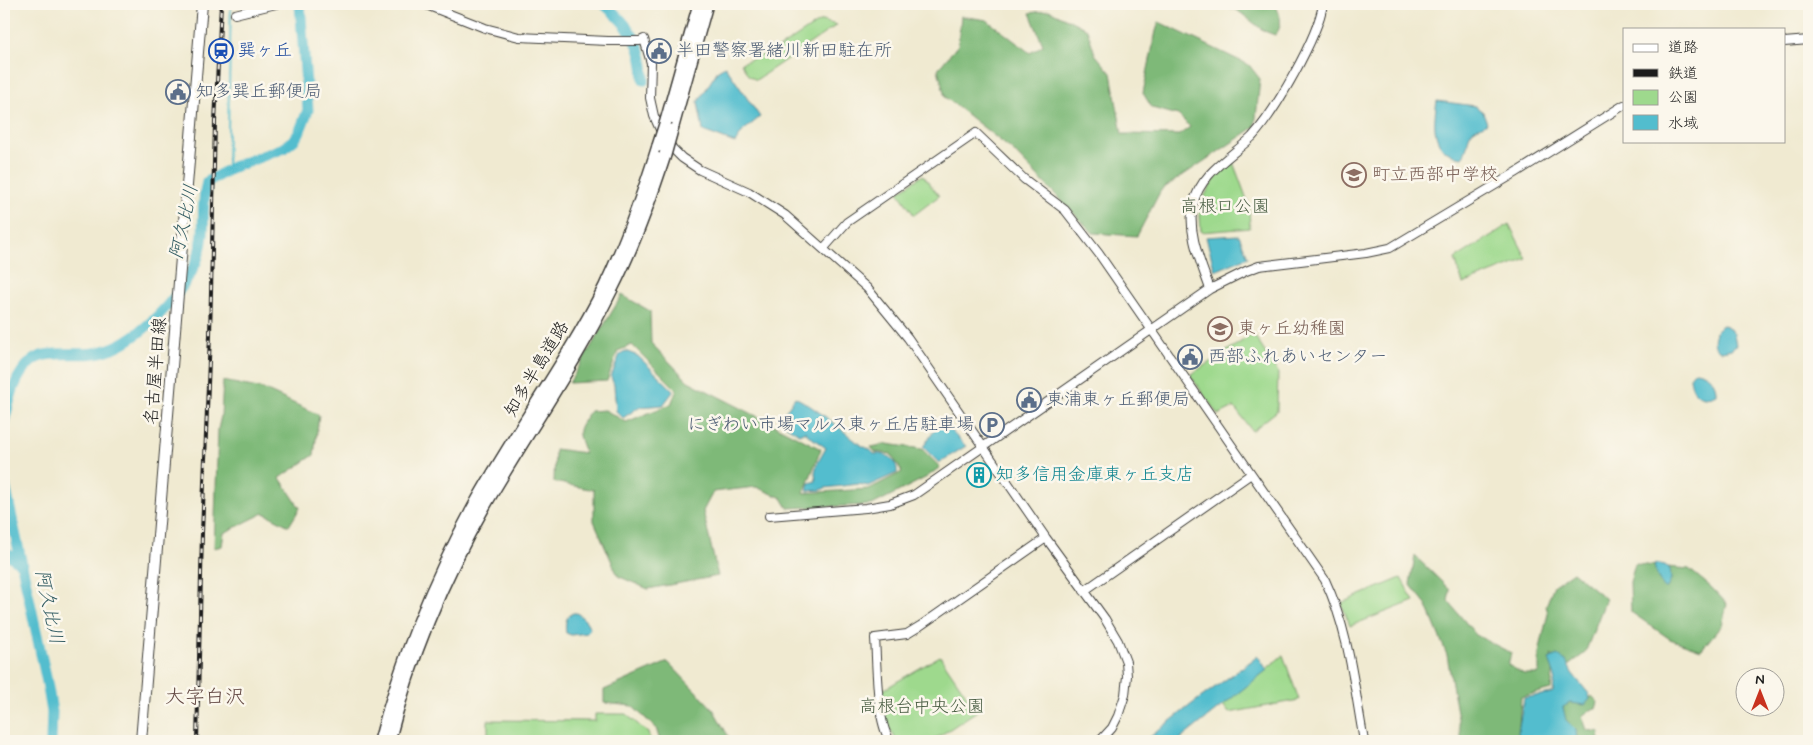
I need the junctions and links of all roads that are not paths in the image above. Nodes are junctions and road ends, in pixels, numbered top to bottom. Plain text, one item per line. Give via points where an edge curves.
1 (202, 4) edge
2 (276, 4) edge
3 (424, 4) edge
4 (699, 4) edge
5 (708, 4) edge
6 (1323, 4) edge
7 (235, 14) dead end
8 (1809, 40) edge
9 (1786, 42) edge
10 (1623, 106) edge
11 (669, 126) junction
12 (662, 151) junction
13 (824, 248) junction
14 (1210, 289) junction
15 (1150, 330) junction
16 (984, 446) junction
17 (1251, 474) junction
18 (769, 516) dead end
19 (1046, 538) junction
20 (1084, 591) junction
21 (140, 741) edge
22 (380, 741) edge
23 (389, 741) edge
24 (890, 741) edge
25 (1100, 741) edge
26 (1364, 741) edge

1 - 21 main road, 名古屋半田線
2 - 7 street
3 - 13 street via 507,35 644,39 650,56 650,98 654,116 673,149 700,170 759,197
4 - 11 highway, 知多半島道路
5 - 11 highway, 知多半島道路
6 - 14 street via 1309,44 1275,107 1252,136 1213,170 1199,188 1192,216 1195,246
8 - 9 street
10 - 14 street via 1390,248 1259,266
11 - 12 highway, 知多半島道路, bridge
12 - 22 highway, 知多半島道路 via 626,239 579,334 475,504 447,557 401,670
12 - 23 highway, 知多半島道路 via 648,205 612,288 455,561 415,654
13 - 15 street via 847,222 976,133 1024,179 1065,210
13 - 16 street via 894,318
14 - 15 street
15 - 16 street
15 - 17 street
16 - 18 street via 914,495 890,504
16 - 19 street
17 - 20 street
17 - 26 street via 1325,580 1335,602 1344,632
19 - 20 street
19 - 24 street via 907,634 875,638 880,702 885,733
20 - 25 street via 1114,632 1126,662 1123,704 1112,728

